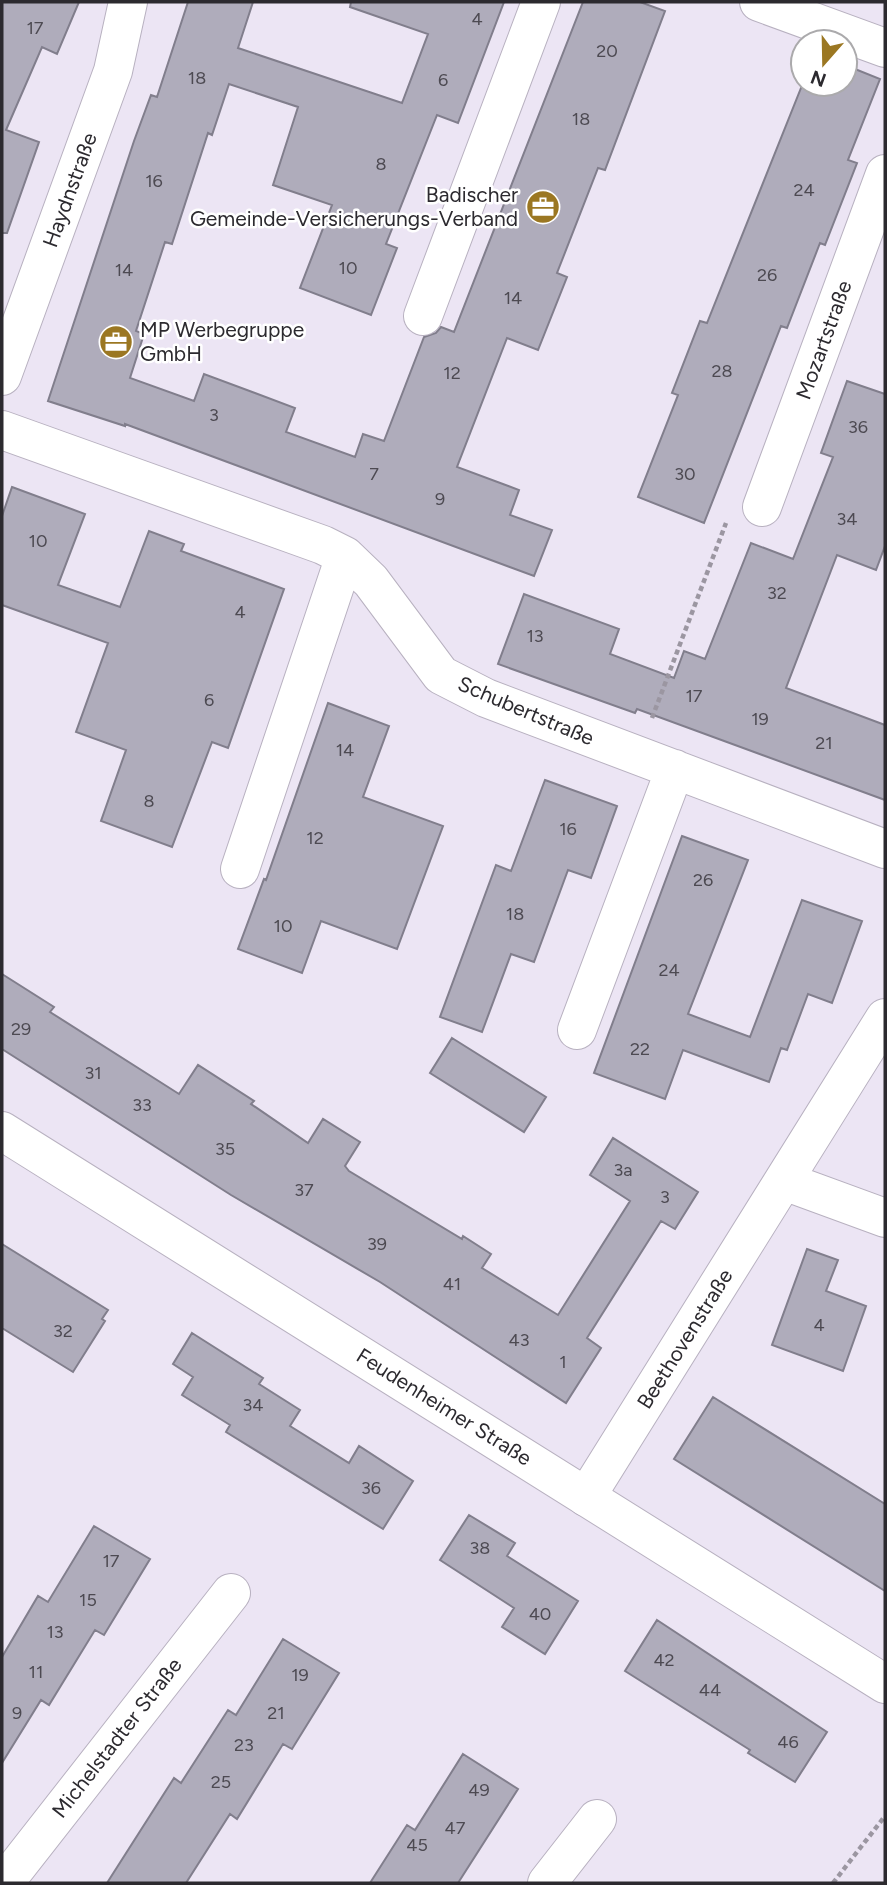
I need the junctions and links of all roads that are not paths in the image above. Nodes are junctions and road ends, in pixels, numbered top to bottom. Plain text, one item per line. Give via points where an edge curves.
1 (128, 2) edge
2 (541, 2) edge
3 (759, 2) edge
4 (835, 15) edge
5 (885, 48) edge
6 (885, 174) edge
7 (423, 316) dead end
8 (2, 376) edge
9 (2, 430) edge
10 (762, 507) road end
11 (345, 556) junction
12 (675, 769) junction
13 (885, 849) edge
14 (240, 869) dead end
15 (885, 1018) edge
16 (577, 1030) dead end
17 (2, 1131) edge
18 (784, 1181) junction
19 (885, 1218) edge
20 (586, 1497) junction
21 (231, 1593) dead end
22 (885, 1684) edge
23 (597, 1819) dead end
24 (4, 1883) edge
25 (547, 1883) edge

1 - 8 street, Haydnstraße via 113,71
2 - 7 street
3 - 4 street
4 - 5 street
6 - 10 street, Mozartstraße
9 - 11 street, Schubertstraße
11 - 12 street, Schubertstraße via 371,582 441,674 486,698
11 - 14 street
12 - 13 street, Schubertstraße
12 - 16 street
15 - 18 street, Beethovenstraße
17 - 20 street, Feudenheimer Straße
18 - 19 street
18 - 20 street, Beethovenstraße
20 - 22 street, Feudenheimer Straße
21 - 24 street, Michelstadter Straße
23 - 25 street

